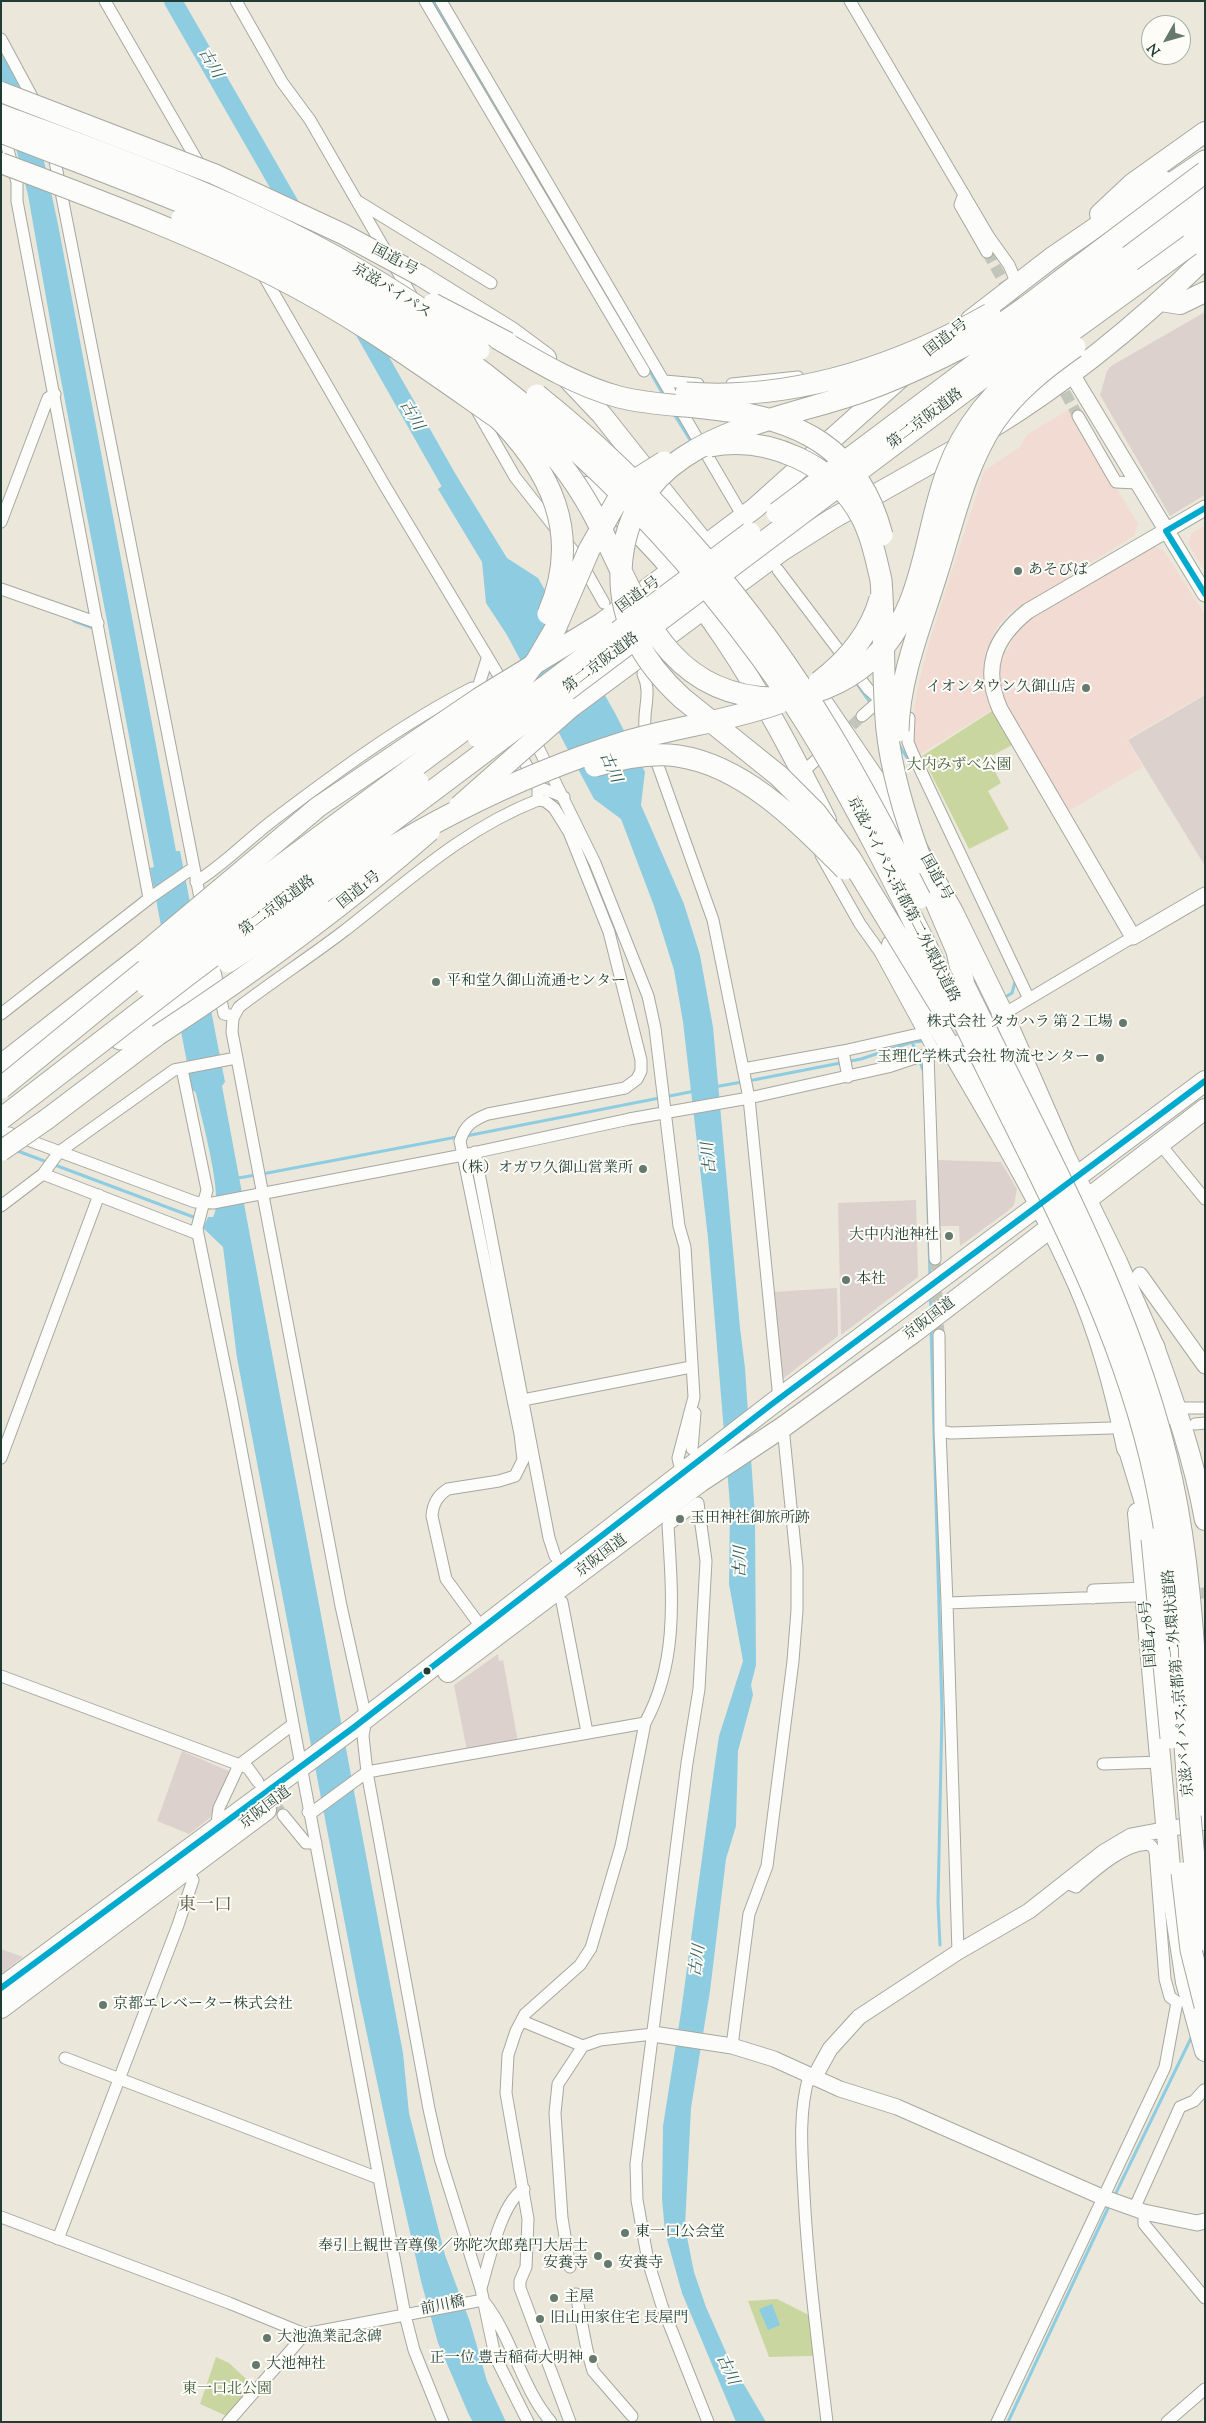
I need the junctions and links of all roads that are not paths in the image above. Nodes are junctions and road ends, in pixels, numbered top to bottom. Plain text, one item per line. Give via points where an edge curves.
1 (105, 1) edge
2 (236, 1) edge
3 (425, 1) edge
4 (441, 1) edge
5 (850, 1) edge
6 (1, 39) edge
7 (470, 51) junction
8 (459, 58) junction
9 (1, 92) edge
10 (1, 115) edge
11 (1, 124) edge
12 (1, 132) edge
13 (1205, 132) edge
14 (1, 140) edge
15 (1205, 153) edge
16 (1205, 161) edge
17 (1, 163) edge
18 (1205, 172) edge
19 (1205, 191) edge
20 (964, 194) junction
21 (555, 196) junction
22 (358, 202) junction
23 (544, 202) junction
24 (1205, 211) edge
25 (285, 231) junction
26 (1205, 235) edge
27 (987, 252) tunnel mouth
28 (1205, 252) edge
29 (1054, 256) junction
30 (1205, 258) edge
31 (490, 283) dead end
32 (1017, 284) junction
33 (1205, 292) edge
34 (1161, 301) junction
35 (406, 338) junction
36 (497, 338) junction
37 (641, 341) junction
38 (629, 347) junction
39 (917, 362) junction
40 (644, 371) dead end
41 (1071, 374) junction
42 (665, 381) junction
43 (55, 394) junction
44 (1032, 403) junction
45 (1078, 416) tunnel mouth
46 (946, 455) junction
47 (1137, 483) junction
48 (738, 508) dead end
49 (1205, 508) edge
50 (1, 522) edge
51 (1166, 531) junction
52 (706, 546) junction
53 (778, 570) dead end
54 (673, 571) junction
55 (706, 577) junction
56 (735, 584) junction
57 (1, 589) edge
58 (1205, 594) edge
59 (702, 608) junction
60 (603, 613) junction
61 (98, 624) junction
62 (487, 659) junction
63 (643, 674) dead end
64 (478, 688) junction
65 (879, 701) junction
66 (909, 711) junction
67 (862, 716) tunnel mouth
68 (442, 723) junction
69 (825, 752) dead end
70 (806, 769) dead end
71 (789, 786) dead end
72 (538, 787) junction
73 (564, 797) junction
74 (538, 800) junction
75 (293, 805) junction
76 (922, 863) junction
77 (193, 874) junction
78 (1205, 895) edge
79 (150, 898) junction
80 (371, 908) junction
81 (198, 927) junction
82 (898, 937) junction
83 (1133, 937) junction
84 (243, 951) junction
85 (964, 985) junction
86 (1029, 999) junction
87 (1, 1014) edge
88 (1003, 1014) junction
89 (234, 1016) junction
90 (923, 1033) junction
91 (937, 1050) junction
92 (843, 1051) junction
93 (236, 1058) junction
94 (1, 1065) edge
95 (183, 1068) junction
96 (743, 1069) junction
97 (848, 1077) junction
98 (1205, 1080) edge
99 (1, 1088) edge
100 (1, 1092) edge
101 (747, 1098) junction
102 (1205, 1110) edge
103 (668, 1112) junction
104 (1, 1120) edge
105 (42, 1123) junction
106 (1, 1130) edge
107 (1160, 1144) junction
108 (1, 1151) edge
109 (475, 1152) junction
110 (57, 1154) junction
111 (463, 1155) junction
112 (1, 1164) edge
113 (44, 1172) junction
114 (1075, 1176) junction
115 (264, 1193) junction
116 (99, 1195) junction
117 (1205, 1199) edge
118 (1087, 1200) junction
119 (1046, 1201) junction
120 (207, 1205) junction
121 (1, 1206) edge
122 (1051, 1227) junction
123 (934, 1228) junction
124 (197, 1231) junction
125 (943, 1265) junction
126 (1140, 1276) dead end
127 (939, 1335) tunnel mouth
128 (1154, 1347) joint
129 (1205, 1366) edge
130 (692, 1368) junction
131 (694, 1397) junction
132 (523, 1400) junction
133 (775, 1401) junction
134 (1205, 1408) edge
135 (1172, 1411) junction
136 (779, 1430) junction
137 (1118, 1430) junction
138 (940, 1431) junction
139 (1, 1458) edge
140 (693, 1467) junction
141 (695, 1509) dead end
142 (1205, 1520) edge
143 (659, 1523) junction
144 (555, 1556) dead end
145 (705, 1568) junction
146 (1140, 1592) junction
147 (562, 1602) dead end
148 (947, 1603) junction
149 (1205, 1615) edge
150 (482, 1628) junction
151 (1, 1676) edge
152 (646, 1723) junction
153 (292, 1725) junction
154 (360, 1730) junction
155 (587, 1732) junction
156 (1161, 1762) junction
157 (1103, 1764) dead end
158 (239, 1765) junction
159 (304, 1772) junction
160 (365, 1774) junction
161 (258, 1782) tunnel mouth
162 (1205, 1806) edge
163 (311, 1812) junction
164 (283, 1814) tunnel mouth
165 (1205, 1822) edge
166 (216, 1830) junction
167 (1166, 1830) junction
168 (316, 1843) junction
169 (186, 1870) junction
170 (1067, 1883) junction
171 (1205, 1940) edge
172 (958, 1952) junction
173 (1, 1988) edge
174 (1205, 2006) edge
175 (1, 2008) edge
176 (522, 2021) junction
177 (656, 2035) junction
178 (730, 2045) junction
179 (583, 2046) junction
180 (1205, 2051) edge
181 (65, 2058) dead end
182 (811, 2077) junction
183 (119, 2079) junction
184 (1204, 2090) edge
185 (378, 2178) junction
186 (524, 2189) junction
187 (1102, 2197) junction
188 (1136, 2209) junction
189 (1, 2217) edge
190 (1205, 2221) edge
191 (58, 2239) junction
192 (570, 2267) dead end
193 (576, 2294) dead end
194 (480, 2296) junction
195 (1205, 2298) edge
196 (408, 2314) junction
197 (305, 2334) junction
198 (1205, 2389) edge
199 (632, 2416) dead end
200 (228, 2422) edge
201 (443, 2422) edge
202 (528, 2422) edge
203 (551, 2422) edge
204 (570, 2422) edge
205 (708, 2422) edge
206 (827, 2422) edge
207 (997, 2422) edge
208 (1167, 2422) edge

1 - 62 street
2 - 22 street via 282,82 310,120
3 - 8 street
4 - 7 street
5 - 20 street
6 - 77 street via 40,111 50,139
7 - 8 street
7 - 21 street
8 - 23 street
9 - 52 highway, 国道1号, bridge via 214,174 343,234 421,276 511,332 559,370 602,415
10 - 25 highway, 京滋バイパス, bridge via 152,172
11 - 43 street via 17,182 17,201
12 - 55 highway, 京滋バイパス, bridge via 269,241 413,322 496,381 560,435
13 - 29 highway via 1132,184
14 - 35 highway, bridge via 288,268
15 - 29 highway, 国道1号
16 - 36 highway, bridge via 993,313 914,353 827,382 737,394 663,390 597,378
17 - 54 highway, 国道1号, bridge via 201,241 321,302 417,362 520,435 587,487 634,529
18 - 82 highway, bridge via 1024,309 973,341 882,385 746,425 686,454 656,481 631,520 622,549 622,595 628,622 646,658 667,685 779,776 816,813 850,858
19 - 100 highway, 第二京阪道路, bridge via 179,962
20 - 27 street via 960,205
20 - 32 street via 1009,265
21 - 23 street
21 - 37 street
22 - 31 street
22 - 60 street via 515,477 578,557
23 - 38 street
24 - 104 highway, 第二京阪道路, bridge via 189,974
25 - 36 highway, bridge via 346,258
25 - 55 highway, 京滋バイパス, bridge via 378,282 464,339 540,397 657,507
26 - 35 highway, bridge via 1033,359 994,394 972,421 953,456 919,580 892,637 853,674 820,690 781,698 761,698 723,689 704,680 673,656 648,624 592,512 553,454 519,419
28 - 76 highway, bridge via 1034,378 1006,407 983,442 954,518 910,660 900,705 898,755 901,780
29 - 32 highway, 国道1号
30 - 34 highway, 国道1号
32 - 39 highway, 国道1号
32 - 41 street
33 - 34 highway via 1180,304
34 - 41 highway, 国道1号
35 - 81 highway, bridge via 495,415 518,440 546,480 561,521 563,541 552,604 534,642 489,694 330,814
36 - 84 highway, bridge via 554,371 594,389 640,401 762,417 787,424 822,442 850,469 863,487 878,520 886,562 878,607 849,656 801,694 763,709 628,742 491,793 381,853
37 - 38 street
37 - 42 street
38 - 40 street
39 - 42 street via 886,355 799,377 730,384
39 - 52 highway, 国道1号 via 799,470
41 - 44 highway, 国道1号
41 - 47 street
42 - 48 street
43 - 50 street via 48,398
43 - 61 street
44 - 46 highway, 国道1号
44 - 66 street via 997,438 987,453 918,665
45 - 47 street via 1116,482
46 - 55 highway via 797,511 773,525
46 - 56 highway, 国道1号 via 832,519
47 - 51 street
49 - 51 street
51 - 58 street
51 - 83 street via 1028,611 1001,638 992,666 993,690 1000,709
52 - 54 highway, 国道1号
52 - 55 highway, 国道1号
53 - 65 street
54 - 55 highway, 国道1号
54 - 55 highway
54 - 60 highway, 国道1号
55 - 56 highway, 国道1号
55 - 56 highway via 704,582
55 - 59 highway, 国道1号
55 - 68 highway, bridge via 636,629
55 - 85 highway, 京滋バイパス;京都第二外環状道路, bridge via 768,640 828,730 890,839
55 - 119 highway, 京滋バイパス;京都第二外環状道路, bridge via 787,693 846,791 906,905
56 - 59 highway, 国道1号
56 - 88 highway, 国道1号 via 834,718 895,809 953,912
57 - 61 street
59 - 91 highway, 国道1号 via 740,660 773,717
59 - 105 highway, 国道1号, bridge via 570,708 348,901 235,985 158,1035
60 - 68 highway, 国道1号, bridge
61 - 79 street
62 - 64 street
62 - 73 street
63 - 96 street via 648,687 645,729 713,920
64 - 72 street
64 - 75 street via 463,692 350,762
65 - 66 street via 891,709
65 - 67 street
66 - 86 street via 908,742 912,752
68 - 94 highway, 国道1号, bridge via 318,807 144,953
69 - 70 street
71 - 90 street via 785,790 860,924 880,952
72 - 73 street
72 - 74 street
73 - 103 street via 596,863 648,996
74 - 80 street via 456,842
74 - 111 street via 545,801 560,815 606,924 634,1028 641,1071 637,1079 625,1088 474,1119 466,1126 460,1141
75 - 77 street via 209,874
75 - 80 street
76 - 81 highway, bridge via 892,762 887,729 881,580 861,517 837,485 802,460 755,445 718,444 667,460 640,477 617,501 589,550 546,646 528,673 503,698
76 - 85 highway via 957,951
77 - 79 street
77 - 89 street via 224,1014
78 - 83 street
79 - 87 street
80 - 89 street via 239,1006
81 - 99 highway, bridge
82 - 84 highway, bridge via 849,873 765,797 729,772 710,764 660,754 589,767 484,810 435,834
82 - 119 highway, bridge via 962,1042
83 - 86 street
84 - 104 highway, bridge
85 - 162 highway, 京滋バイパス;京都第二外環状道路, bridge via 1094,1253 1148,1391 1172,1481 1186,1566 1194,1634
86 - 88 street
88 - 91 street
88 - 114 highway, 国道1号
89 - 93 street via 232,1032
90 - 91 street
90 - 92 street
91 - 97 street
91 - 119 highway, 国道1号
91 - 123 street
92 - 96 street
92 - 97 street
93 - 95 street
93 - 115 street
95 - 110 street via 174,1070
95 - 120 street via 207,1190
96 - 101 street
97 - 101 street
98 - 114 highway, 京阪国道
101 - 103 street
101 - 133 street
102 - 107 highway, 京阪国道
103 - 109 street
103 - 130 street via 679,1226 686,1247
105 - 108 highway, 国道1号, bridge
105 - 112 highway, bridge via 8,1153
106 - 110 street
107 - 117 street
107 - 118 highway, 京阪国道
109 - 111 street
109 - 132 street
110 - 113 street
110 - 120 street
111 - 115 street
111 - 150 street via 523,1460 515,1476 448,1490 433,1507 432,1516 446,1579
113 - 116 street
113 - 121 street
114 - 118 highway, 国道1号
114 - 119 highway, 京阪国道
115 - 120 street
115 - 154 street via 341,1606
116 - 124 street
116 - 139 street
118 - 122 highway, 京阪国道
118 - 128 highway
119 - 122 highway, 国道1号
119 - 125 highway, 京阪国道
119 - 171 highway, 京滋バイパス;京都第二外環状道路, bridge via 1081,1260 1118,1351 1155,1478 1178,1635 1189,1802
120 - 124 street
122 - 136 highway, 京阪国道
122 - 137 highway, 国道478号 via 1092,1320
123 - 125 street
123 - 125 street
124 - 153 street via 234,1410
125 - 133 highway, 京阪国道
126 - 129 street
127 - 138 street
128 - 135 highway
130 - 131 street
130 - 132 street
131 - 140 street
131 - 140 street via 678,1458
132 - 144 street
133 - 140 highway, 京阪国道
134 - 135 street
135 - 142 highway via 1192,1460
135 - 149 highway
136 - 140 highway, 京阪国道
136 - 178 street via 797,1567 794,1652 767,1866 749,1914
137 - 138 street via 1077,1435 1072,1428
137 - 146 highway, 国道478号 via 1137,1503
137 - 174 highway, bridge via 1145,1501 1152,1539 1185,1912
138 - 148 street
140 - 143 highway, 京阪国道
140 - 150 highway, 京阪国道
141 - 145 street via 699,1562
143 - 145 street via 698,1503
143 - 152 street via 671,1633 663,1683
143 - 154 highway, 京阪国道
145 - 177 street via 699,1689 687,1763
146 - 148 street via 1094,1590 1093,1598
146 - 156 highway, 国道478号
147 - 155 street
148 - 172 street
150 - 154 highway, 京阪国道
151 - 158 street
152 - 155 street
152 - 176 street via 621,1846 591,1948 580,1965 531,2007
153 - 158 street
153 - 159 street
154 - 159 highway, 京阪国道
154 - 160 street
155 - 160 street
156 - 157 street
156 - 167 highway, 国道478号
158 - 161 street via 248,1768
158 - 166 street via 220,1808
159 - 163 street
159 - 166 highway, 京阪国道
159 - 169 highway, 京阪国道
160 - 163 street
160 - 194 street via 440,2158
163 - 168 street
164 - 168 street via 306,1843
165 - 167 street
166 - 173 highway, 京阪国道
167 - 170 street via 1131,1836 1104,1852
167 - 180 highway, 国道478号 via 1178,1937 1186,1982
168 - 185 street
169 - 175 highway, 京阪国道
169 - 183 street via 193,1880
170 - 172 street via 1029,1911
170 - 187 street via 1076,1887 1095,1870 1124,1852 1144,1844 1151,1845 1155,1851 1165,1979 1170,1997 1177,2002 1164,2067
172 - 182 street via 859,2017 830,2049
176 - 179 street
176 - 186 street via 508,2055 506,2093
177 - 178 street
177 - 179 street via 600,2040
177 - 205 street via 636,2164 637,2200 648,2261 662,2306
178 - 182 street
179 - 192 street via 558,2084 555,2100 562,2218
181 - 183 street
182 - 187 street via 897,2107
182 - 206 street via 801,2108 803,2181 810,2284
183 - 185 street
183 - 191 street
184 - 188 street via 1194,2101 1180,2107
185 - 196 street
186 - 194 street via 516,2193 508,2206
186 - 204 street via 528,2238 526,2267 520,2288
187 - 188 street
187 - 207 street
188 - 190 street via 1197,2223
188 - 195 street via 1144,2224
189 - 191 street
191 - 197 street
193 - 199 street via 593,2371
194 - 196 street, 前川橋
194 - 202 street via 495,2356
194 - 203 street via 497,2318 521,2372
196 - 197 street, 前川橋
196 - 201 street via 414,2350
197 - 200 street
198 - 208 street

